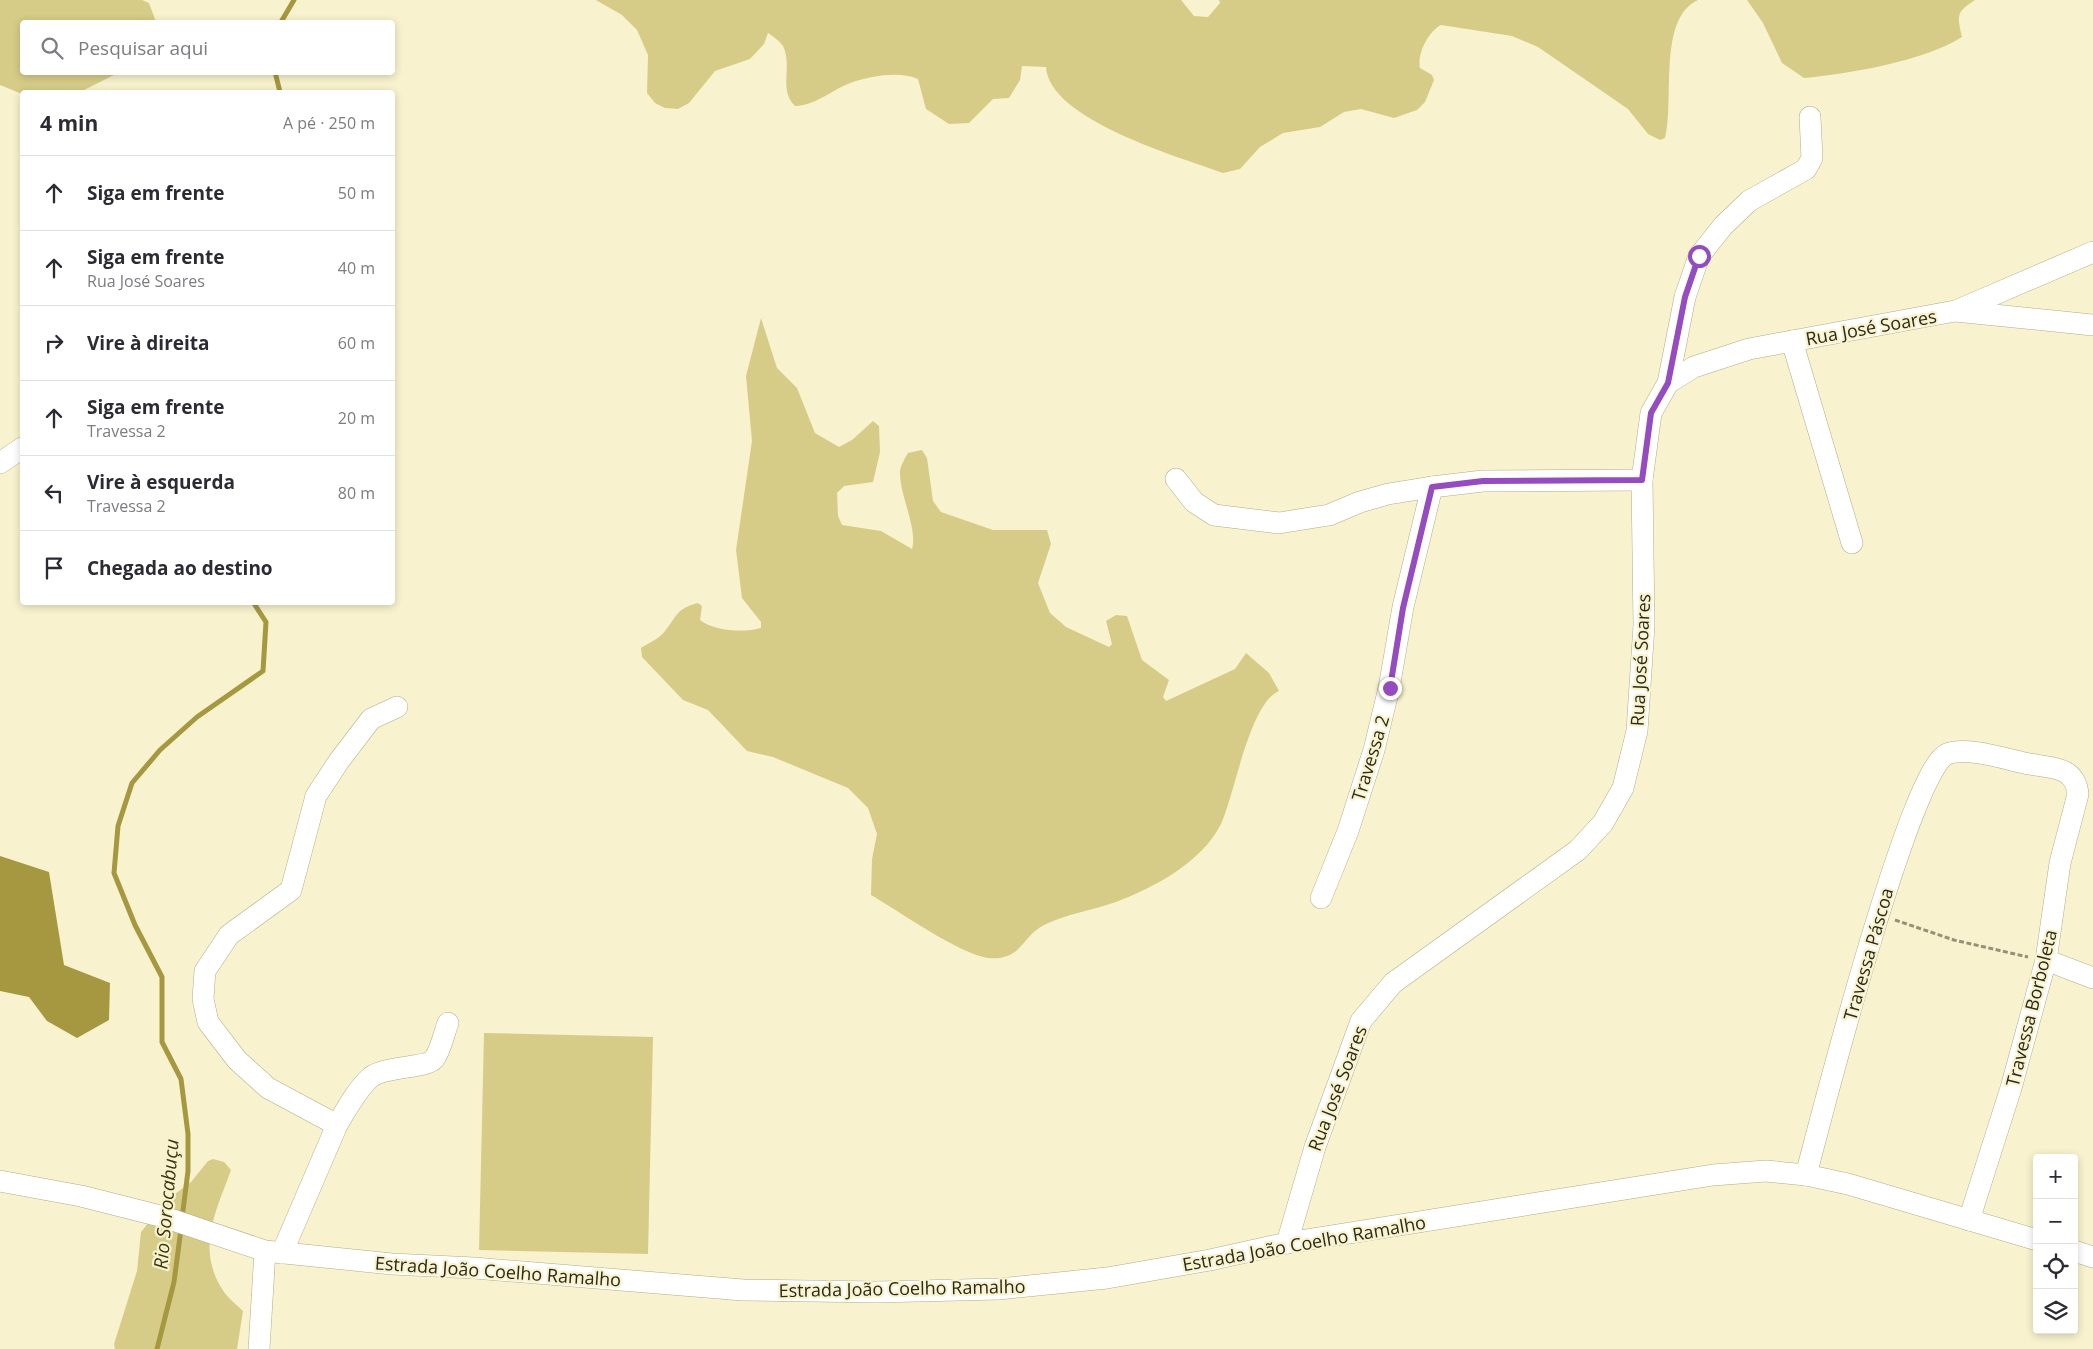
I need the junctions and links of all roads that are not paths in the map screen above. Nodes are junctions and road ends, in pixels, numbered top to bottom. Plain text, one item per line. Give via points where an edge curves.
1 (1810, 117) dead end
2 (2093, 252) edge
3 (1956, 312) junction
4 (2093, 325) edge
5 (1792, 341) junction
6 (1668, 383) junction
7 (20, 449) edge
8 (0, 462) edge
9 (1176, 480) dead end
10 (1642, 480) junction
11 (1432, 487) junction
12 (1852, 543) dead end
13 (397, 707) dead end
14 (2078, 794) joint
15 (1321, 898) dead end
16 (2046, 960) junction
17 (2093, 978) edge
18 (448, 1023) dead end
19 (337, 1125) junction
20 (1806, 1174) junction
21 (0, 1181) edge
22 (1969, 1220) junction
23 (2033, 1239) edge
24 (1287, 1244) junction
25 (274, 1252) junction
26 (2078, 1252) edge
27 (2093, 1257) edge
28 (259, 1349) edge

1 - 6 street via 1812,158 1806,169 1749,201 1699,256 1685,297
2 - 3 street
3 - 4 street, Rua José Soares
3 - 5 street, Rua José Soares
5 - 6 street, Rua José Soares via 1740,352 1694,367
5 - 12 street
6 - 10 street, Rua José Soares via 1651,413
7 - 8 street
9 - 11 street via 1194,502 1214,515 1279,523 1329,515 1388,494
10 - 11 street via 1483,481
10 - 24 street, Rua José Soares via 1644,626 1638,731 1623,788 1603,823 1578,850 1393,983 1361,1021 1314,1147
11 - 15 street, Travessa 2 via 1374,750 1348,832
13 - 19 street via 371,720 316,796 291,890 229,935 205,971 203,999 208,1022 237,1060 268,1088
14 - 16 street, Travessa Borboleta via 2060,863
14 - 20 street, Travessa Páscoa via 2076,782 2070,774 1975,753 1947,754 1936,762 1878,914
16 - 17 street
16 - 22 street, Travessa Borboleta via 2011,1088
18 - 19 street via 433,1060 426,1064 399,1066 372,1077
19 - 25 street
20 - 22 street, Estrada João Coelho Ramalho
20 - 24 street, Estrada João Coelho Ramalho via 1766,1171 1713,1175
21 - 25 street, Estrada João Coelho Ramalho via 81,1196 164,1217
22 - 23 street, Estrada João Coelho Ramalho
24 - 25 street, Estrada João Coelho Ramalho via 1107,1278 999,1289 877,1292 743,1290
25 - 28 street
26 - 27 street

